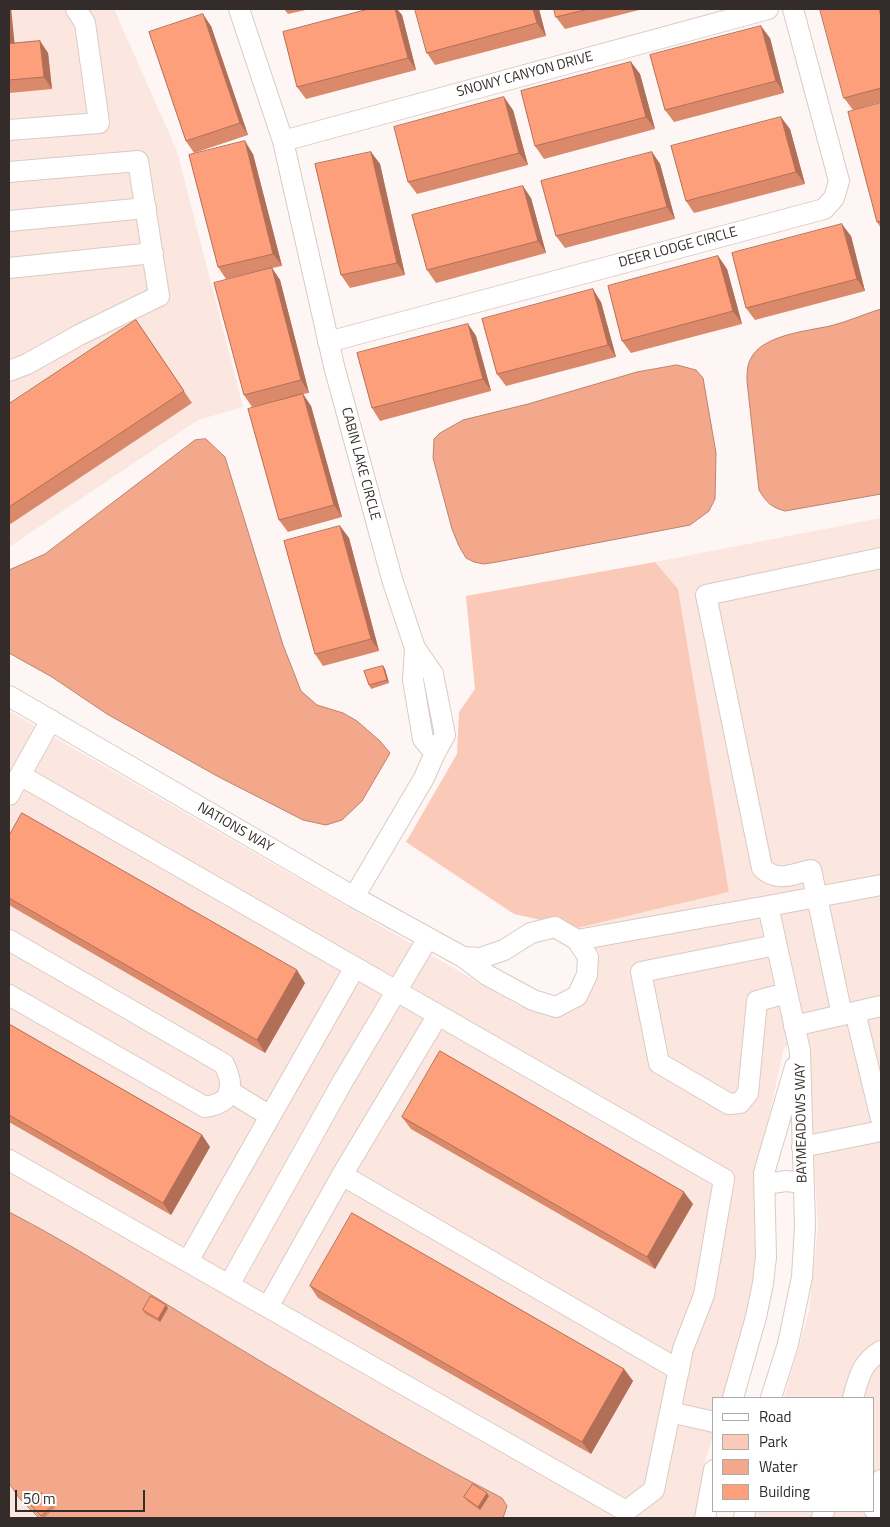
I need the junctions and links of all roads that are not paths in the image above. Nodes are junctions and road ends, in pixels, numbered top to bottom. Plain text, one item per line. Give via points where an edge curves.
1 (76, 9) edge
2 (239, 9) edge
3 (768, 9) edge
4 (793, 9) edge
5 (9, 130) edge
6 (283, 141) junction
7 (9, 172) edge
8 (146, 208) junction
9 (9, 221) edge
10 (153, 254) junction
11 (9, 268) edge
12 (328, 342) junction
13 (9, 371) edge
14 (881, 558) edge
15 (9, 696) edge
16 (51, 720) junction
17 (20, 775) junction
18 (9, 795) edge
19 (881, 885) edge
20 (354, 897) junction
21 (817, 897) junction
22 (768, 906) junction
23 (428, 938) junction
24 (9, 940) edge
25 (577, 940) junction
26 (776, 945) junction
27 (463, 958) junction
28 (355, 967) junction
29 (396, 991) junction
30 (787, 993) junction
31 (9, 995) edge
32 (881, 1006) edge
33 (848, 1014) junction
34 (438, 1015) junction
35 (794, 1026) junction
36 (800, 1051) junction
37 (229, 1091) junction
38 (270, 1116) junction
39 (881, 1119) edge
40 (881, 1131) edge
41 (802, 1147) junction
42 (9, 1160) edge
43 (342, 1175) junction
44 (803, 1183) junction
45 (765, 1184) junction
46 (188, 1261) junction
47 (229, 1285) junction
48 (268, 1307) junction
49 (881, 1351) edge
50 (679, 1370) junction
51 (733, 1397) edge
52 (771, 1397) edge
53 (853, 1397) edge
54 (670, 1412) junction
55 (712, 1422) edge
56 (712, 1482) edge
57 (878, 1482) edge
58 (875, 1503) edge
59 (706, 1518) edge

1 - 5 street via 84,23 99,123
2 - 6 street, CABIN LAKE CIRCLE
3 - 6 street, SNOWY CANYON DRIVE
4 - 12 street, DEER LODGE CIRCLE via 839,181 834,198 824,209
6 - 12 street, CABIN LAKE CIRCLE
7 - 8 street via 138,161
8 - 9 street
8 - 10 street
10 - 11 street
10 - 13 street via 159,296
12 - 20 street, CABIN LAKE CIRCLE via 392,579 415,648 433,674 445,736
14 - 21 street via 706,595 762,868 770,876 779,877 811,870
15 - 16 street, NATIONS WAY
16 - 17 street
16 - 20 street, NATIONS WAY
17 - 18 street
17 - 28 street
19 - 21 street
20 - 23 street, NATIONS WAY
21 - 22 street
21 - 33 street
22 - 25 street
22 - 26 street
23 - 27 street, NATIONS WAY
23 - 29 street
24 - 37 street via 224,1064 232,1088
25 - 27 street via 555,927 530,933 504,950 481,958
25 - 27 street, NATIONS WAY via 588,957 587,975 576,996 556,1007 533,1000 487,976
26 - 30 street
26 - 30 street via 641,972 659,1063 729,1104 740,1103 748,1094 757,1001
28 - 29 street
28 - 38 street
29 - 34 street
29 - 47 street
30 - 35 street
31 - 37 street via 205,1107 216,1106
32 - 33 street
33 - 35 street
33 - 39 street
34 - 43 street
34 - 50 street via 724,1179 704,1295 683,1349
35 - 36 street
36 - 41 street, BAYMEADOWS WAY
36 - 45 street, BAYMEADOWS WAY via 764,1173
37 - 38 street
38 - 46 street
40 - 41 street
41 - 44 street, BAYMEADOWS WAY
42 - 46 street
43 - 48 street
43 - 50 street
44 - 45 street
44 - 52 street, BAYMEADOWS WAY via 802,1277 788,1344
45 - 51 street, BAYMEADOWS WAY via 763,1283
46 - 47 street
47 - 48 street
48 - 54 street via 626,1511 654,1490
49 - 53 street via 872,1356 860,1372
50 - 54 street
54 - 55 street
56 - 59 street
57 - 58 street

